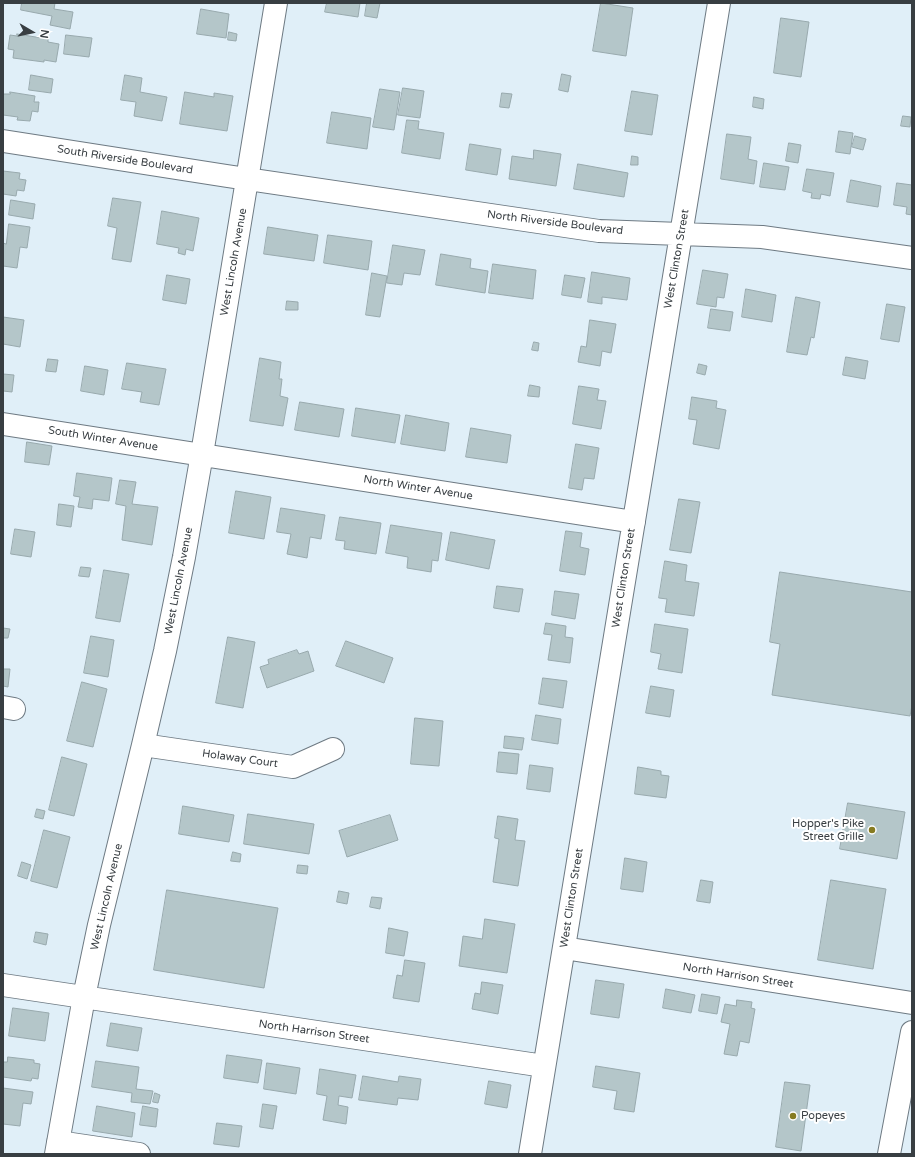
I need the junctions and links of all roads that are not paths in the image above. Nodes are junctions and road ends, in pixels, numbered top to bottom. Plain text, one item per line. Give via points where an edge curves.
1 (276, 3) edge
2 (719, 3) edge
3 (3, 141) edge
4 (248, 179) junction
5 (682, 235) junction
6 (912, 258) edge
7 (3, 424) edge
8 (202, 454) junction
9 (634, 522) junction
10 (143, 745) junction
11 (333, 749) dead end
12 (564, 948) junction
13 (3, 986) edge
14 (84, 997) junction
15 (912, 1004) edge
16 (912, 1032) edge
17 (544, 1066) junction
18 (57, 1148) edge
19 (139, 1154) edge
20 (530, 1154) edge
21 (889, 1154) edge

1 - 4 main road, West Lincoln Avenue
2 - 5 main road, West Clinton Street
3 - 4 main road, South Riverside Boulevard
4 - 5 main road, North Riverside Boulevard via 599,231
4 - 8 main road, West Lincoln Avenue
5 - 6 main road, North Riverside Boulevard via 762,237
5 - 9 main road, West Clinton Street
7 - 8 main road, South Winter Avenue
8 - 9 main road, North Winter Avenue
8 - 10 main road, West Lincoln Avenue via 165,651
9 - 12 main road, West Clinton Street
10 - 11 main road, Holaway Court via 293,767
10 - 14 main road, West Lincoln Avenue
12 - 15 main road, North Harrison Street
12 - 17 main road, West Clinton Street
13 - 14 main road, North Harrison Street
14 - 17 main road, North Harrison Street
14 - 18 main road, West Lincoln Avenue
16 - 21 main road
17 - 20 main road, West Clinton Street
18 - 19 main road

